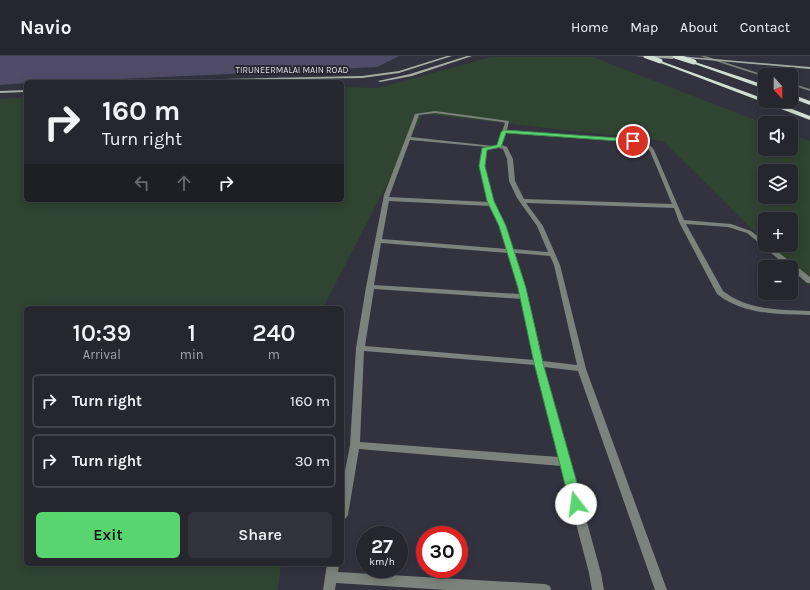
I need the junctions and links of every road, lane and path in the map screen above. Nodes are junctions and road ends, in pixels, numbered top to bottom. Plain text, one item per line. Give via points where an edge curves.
1 (450, 56) edge
2 (470, 56) edge
3 (637, 56) edge
4 (646, 56) edge
5 (668, 56) edge
6 (675, 56) edge
7 (702, 56) edge
8 (714, 60) junction
9 (810, 68) edge
10 (758, 74) edge
11 (181, 80) edge
12 (376, 81) dead end
13 (360, 82) dead end
14 (366, 82) dead end
15 (758, 85) edge
16 (798, 86) edge
17 (24, 87) edge
18 (0, 88) edge
19 (810, 90) edge
20 (24, 91) edge
21 (0, 92) edge
22 (758, 98) edge
23 (798, 99) edge
24 (810, 103) edge
25 (784, 108) edge
26 (810, 118) edge
27 (504, 132) junction
28 (408, 138) junction
29 (495, 146) junction
30 (386, 199) junction
31 (522, 202) junction
32 (492, 204) junction
33 (676, 206) junction
34 (682, 222) junction
35 (378, 241) junction
36 (510, 251) junction
37 (553, 254) junction
38 (810, 281) edge
39 (370, 287) junction
40 (524, 297) junction
41 (810, 313) edge
42 (360, 348) junction
43 (538, 363) junction
44 (582, 369) junction
45 (355, 445) junction
46 (565, 462) junction
47 (344, 504) edge
48 (332, 570) edge
49 (329, 590) edge
50 (545, 590) edge
51 (598, 590) edge
52 (661, 590) edge

1 - 11 main road, TIRUNEERMALAI MAIN ROAD via 399,72 362,77
2 - 12 main road via 411,75
3 - 8 main road
4 - 22 highway, bridge
5 - 8 main road
6 - 15 highway, bridge
7 - 8 street
8 - 9 main road
8 - 10 street
13 - 14 main road, TIRUNEERMALAI MAIN ROAD
16 - 19 street
17 - 18 main road
20 - 21 main road
23 - 24 highway
25 - 26 highway
27 - 28 street via 507,122 426,112 417,114
27 - 29 street
27 - 33 street via 642,143 652,150
28 - 29 street
28 - 30 street
29 - 31 street via 505,148 510,159 512,181
29 - 32 street via 485,148 482,166
30 - 32 street
30 - 35 street
31 - 33 street
31 - 37 street via 540,226
32 - 36 street
33 - 34 street
34 - 38 street via 729,225 749,232
34 - 41 street via 720,292 728,300 762,310
35 - 36 street
35 - 39 street
36 - 37 street
36 - 40 street
37 - 44 street
39 - 40 street
39 - 42 street
40 - 43 street
42 - 43 street
42 - 45 street
43 - 44 street
43 - 46 street
44 - 52 street
45 - 46 street
45 - 47 street
46 - 51 street via 596,573
48 - 49 street
48 - 50 street

